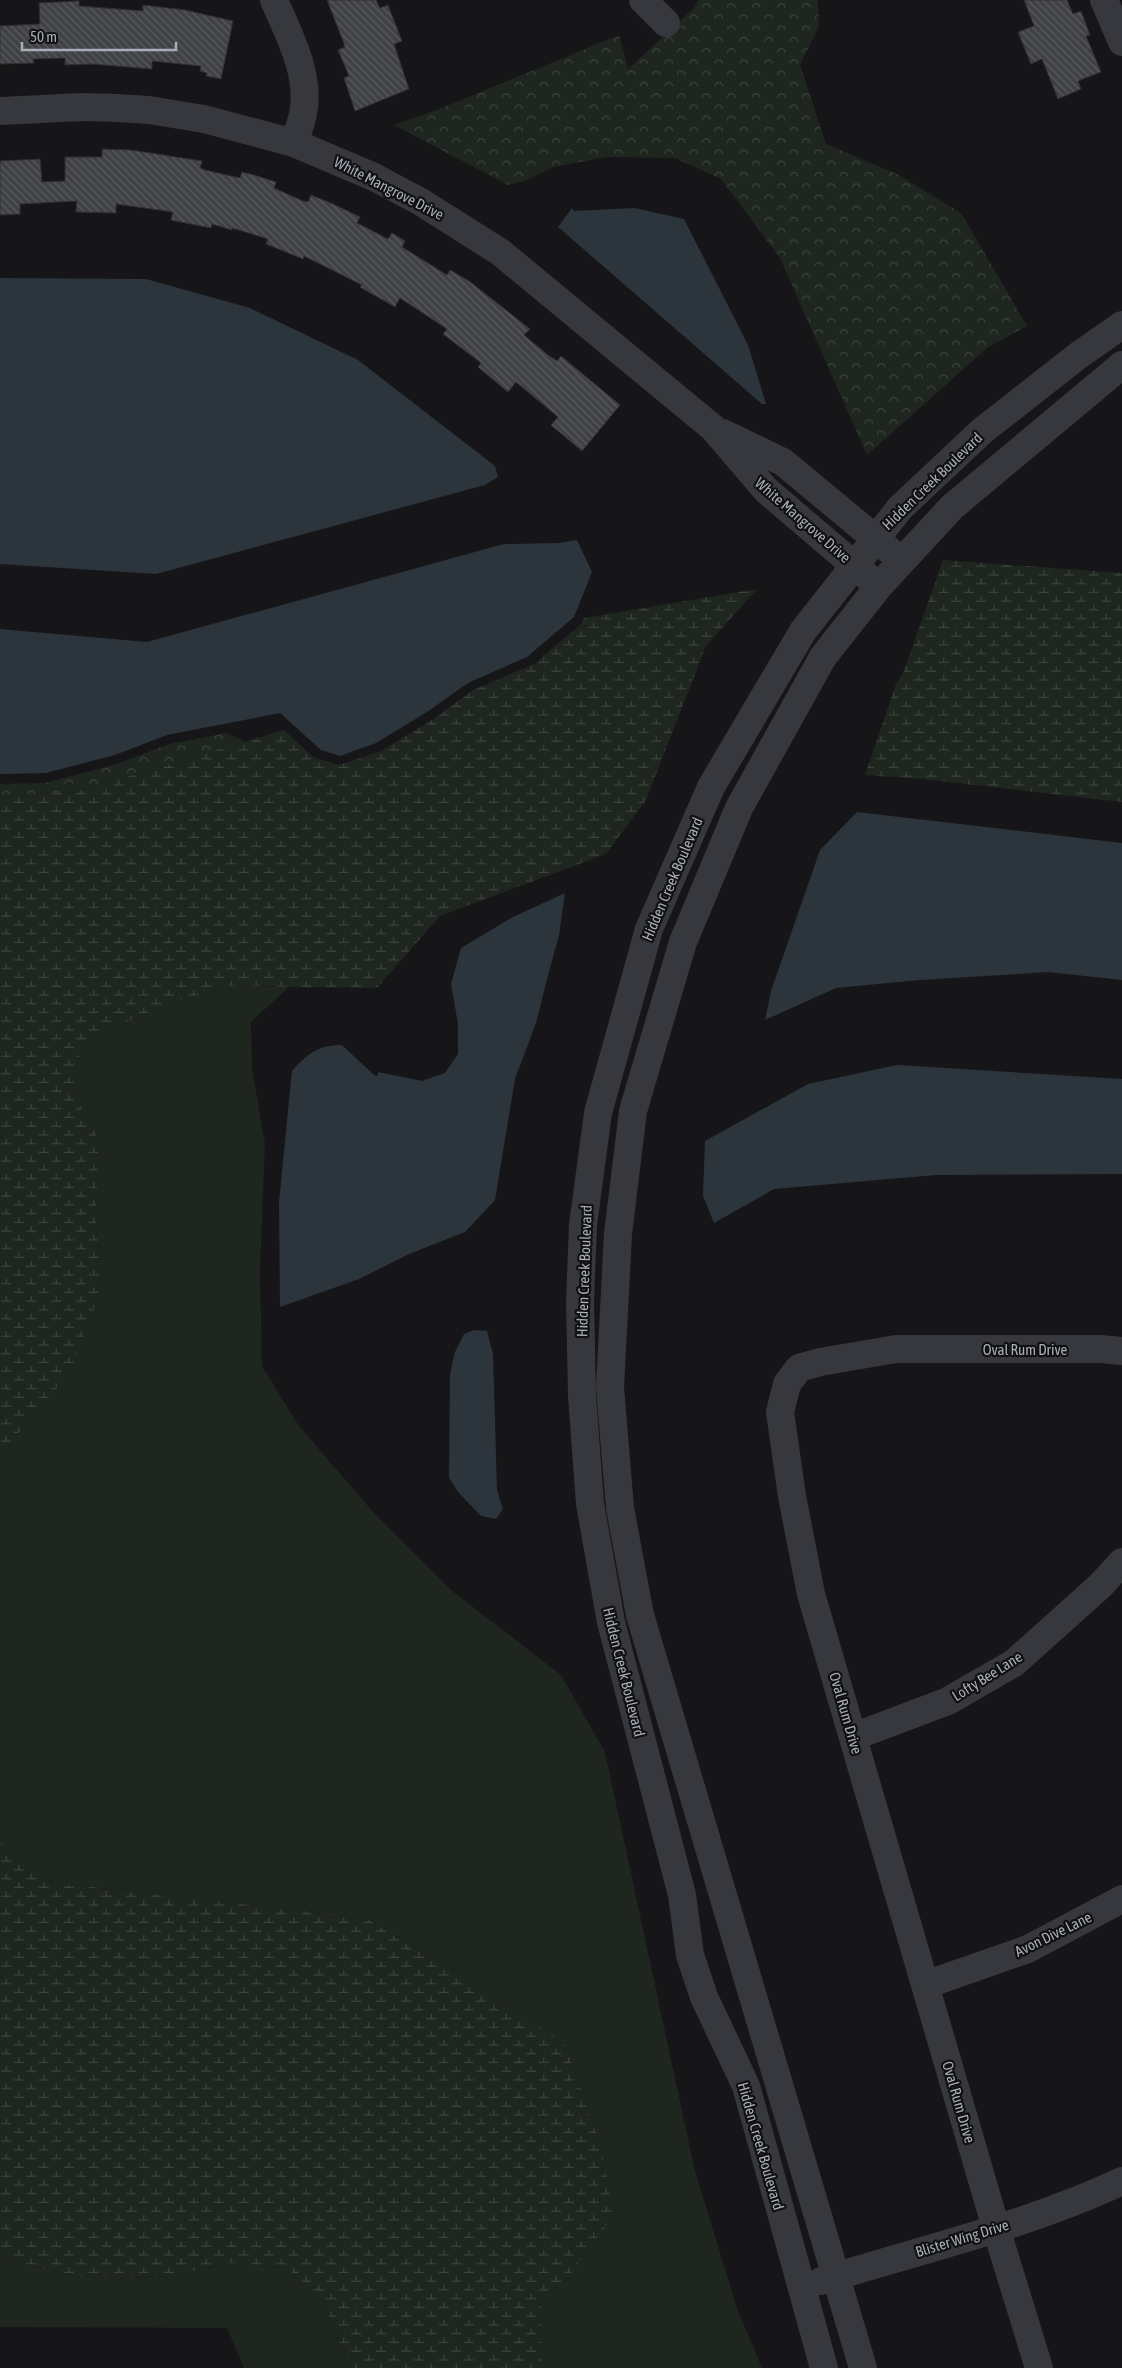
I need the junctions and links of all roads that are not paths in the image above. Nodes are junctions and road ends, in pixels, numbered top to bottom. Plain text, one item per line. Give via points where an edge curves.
1 (274, 0) edge
2 (644, 0) edge
3 (669, 0) edge
4 (1104, 0) edge
5 (1122, 42) edge
6 (0, 111) edge
7 (294, 144) junction
8 (1122, 325) edge
9 (1122, 365) edge
10 (713, 428) junction
11 (875, 538) junction
12 (901, 561) junction
13 (854, 564) junction
14 (879, 586) junction
15 (1122, 1351) edge
16 (1122, 1562) edge
17 (853, 1737) junction
18 (1122, 1898) edge
19 (925, 1985) junction
20 (1122, 2181) edge
21 (996, 2228) junction
22 (837, 2276) junction
23 (800, 2288) junction
24 (824, 2368) edge
25 (863, 2368) edge
26 (1039, 2368) edge

1 - 7 street via 304,84 303,114
2 - 3 street via 666,23
4 - 5 street
6 - 7 street, White Mangrove Drive via 83,107 149,110 204,118
7 - 10 street, White Mangrove Drive via 374,177 477,236
8 - 11 street, Hidden Creek Boulevard via 1079,354 982,431 900,508
9 - 12 street, Hidden Creek Boulevard via 952,507
10 - 11 street, White Mangrove Drive via 783,462
10 - 13 street, White Mangrove Drive via 766,490
11 - 12 street, White Mangrove Drive
11 - 13 street, Hidden Creek Boulevard
12 - 14 street, Hidden Creek Boulevard
13 - 14 street, White Mangrove Drive
13 - 23 street, Hidden Creek Boulevard via 804,631 711,787 649,929 598,1113 583,1226 580,1301 582,1396 590,1504 611,1622 682,1895 690,1955 704,1996 746,2086
14 - 22 street, Hidden Creek Boulevard via 823,657 739,808 683,942 633,1111 618,1234 610,1387 620,1508 640,1615
15 - 17 street, Oval Rum Drive via 896,1349 799,1368 787,1384 780,1412 792,1496 811,1594
16 - 17 street, Lofty Bee Lane via 1014,1663 948,1701
17 - 19 street, Oval Rum Drive
18 - 19 street, Avon Dive Lane via 1028,1949
19 - 21 street, Oval Rum Drive
20 - 21 street, Blister Wing Drive via 1094,2195
21 - 22 street, Blister Wing Drive
21 - 26 street, Oval Rum Drive
22 - 23 street, Blister Wing Drive
22 - 25 street, Hidden Creek Boulevard
23 - 24 street, Hidden Creek Boulevard

